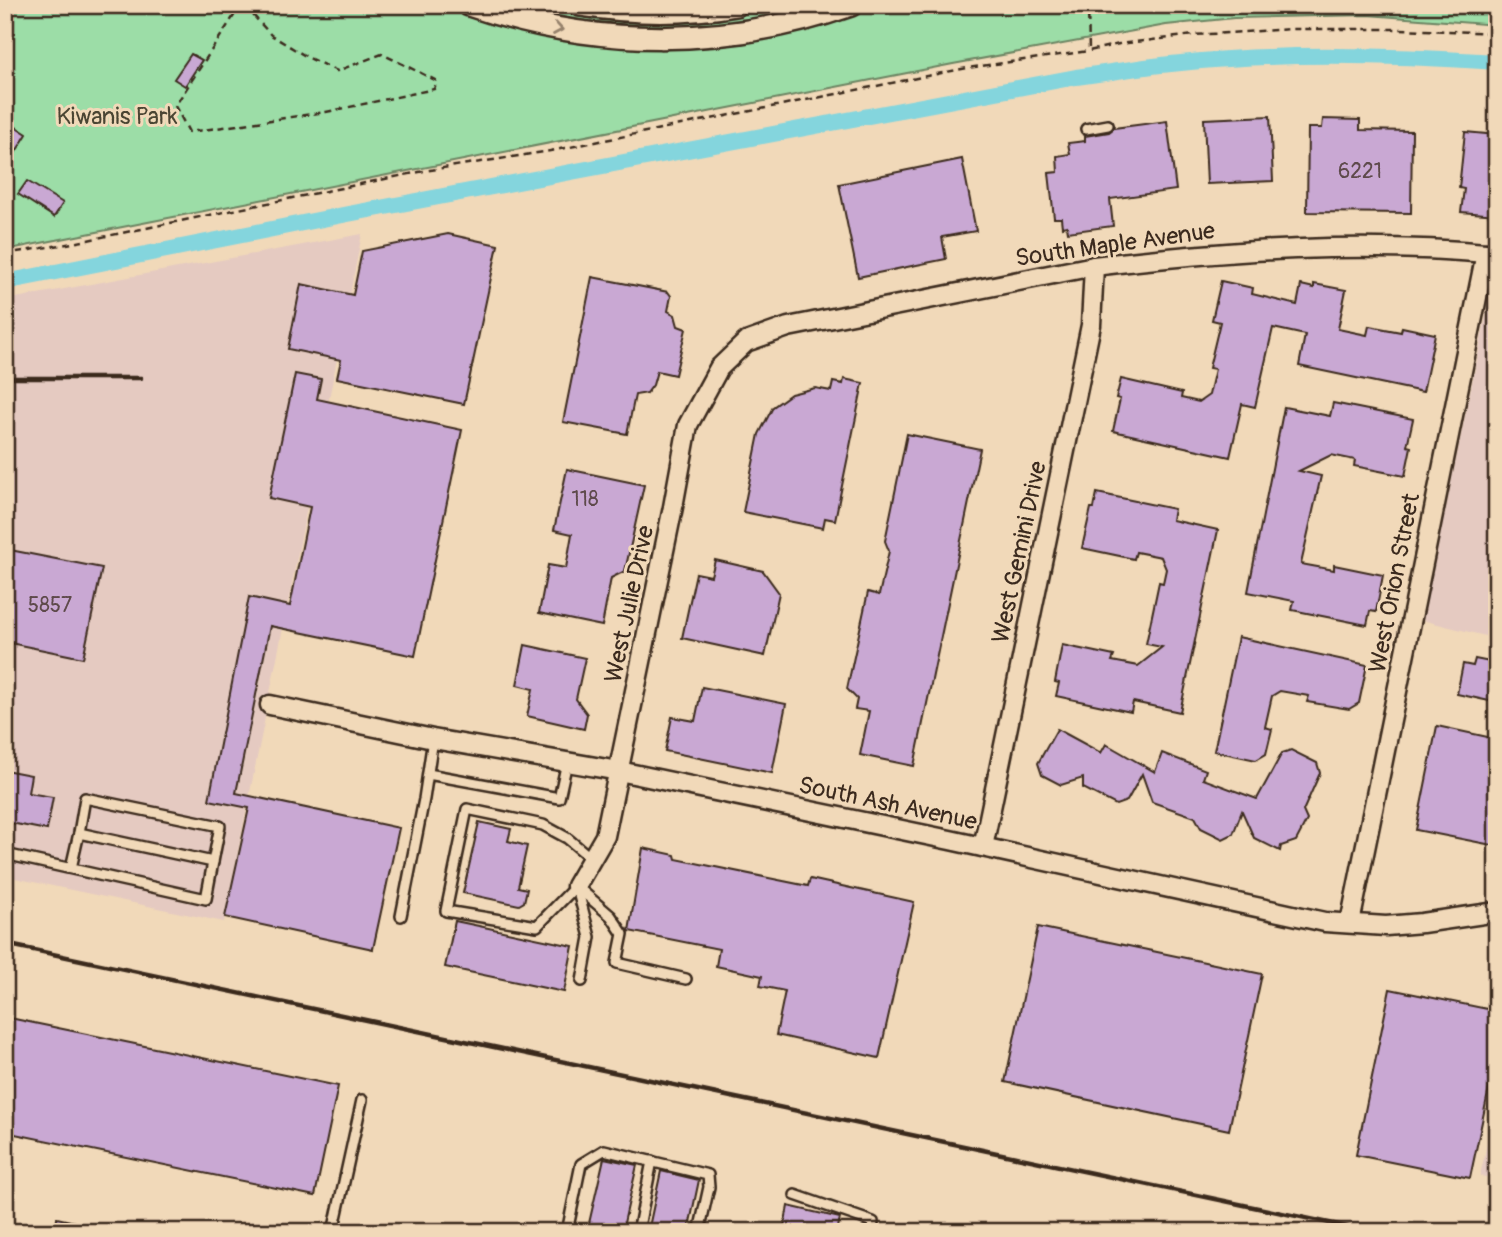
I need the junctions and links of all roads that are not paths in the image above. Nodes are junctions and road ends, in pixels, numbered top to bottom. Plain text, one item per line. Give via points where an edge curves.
1 (469, 5) edge
2 (580, 5) edge
3 (736, 5) edge
4 (851, 5) edge
5 (1108, 125) dead end
6 (1086, 129) dead end
7 (1492, 254) edge
8 (1094, 266) junction
9 (746, 342) joint
10 (270, 705) dead end
11 (433, 739) junction
12 (566, 762) junction
13 (619, 771) junction
14 (428, 774) junction
15 (79, 833) junction
16 (983, 847) junction
17 (5, 854) edge
18 (592, 859) junction
19 (213, 862) junction
20 (71, 869) junction
21 (576, 886) junction
22 (1497, 912) edge
23 (401, 916) dead end
24 (1350, 923) junction
25 (686, 979) dead end
26 (582, 981) dead end
27 (362, 1100) dead end
28 (652, 1161) junction
29 (795, 1195) dead end
30 (333, 1232) edge
31 (567, 1232) edge
32 (638, 1232) edge
33 (699, 1232) edge
34 (872, 1232) edge

1 -> 4 street via 548,28 635,38 744,32 815,18
2 - 3 street via 635,10
5 - 6 lane
7 - 8 street, South Maple Avenue via 1427,249 1289,250 1195,254
7 - 24 street, West Orion Street
8 - 9 street, South Maple Avenue via 788,327
8 - 16 street, West Gemini Drive via 1091,325
9 - 13 street, West Julie Drive via 719,368 688,425
10 - 11 street, South Ash Avenue
11 - 12 street, South Ash Avenue
11 - 14 lane
12 - 13 street, South Ash Avenue
12 - 14 lane via 559,798
13 - 16 street, South Ash Avenue
13 - 18 street, West Julie Drive via 606,836
14 - 23 lane
15 - 19 lane
15 - 19 lane via 85,798 207,824 220,827
15 - 20 lane
16 - 24 street, South Ash Avenue via 1325,922
17 - 20 lane
18 - 21 street, West Julie Drive
18 - 21 lane via 543,825 467,809 446,911 537,926
19 - 20 lane via 206,899
21 - 25 lane via 611,916 623,934 617,963
21 - 26 lane via 590,937
22 - 24 street, South Ash Avenue via 1386,926
27 - 30 lane
28 - 31 lane via 604,1150 581,1164
28 - 32 lane
28 - 33 lane via 708,1175
29 - 34 lane via 873,1222

